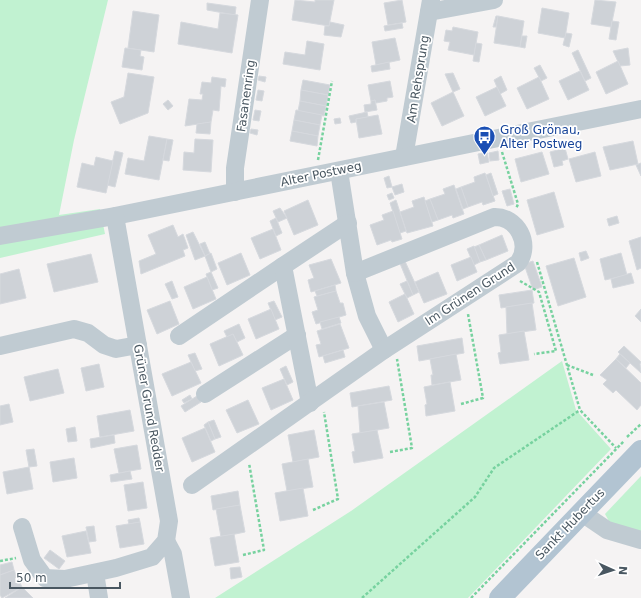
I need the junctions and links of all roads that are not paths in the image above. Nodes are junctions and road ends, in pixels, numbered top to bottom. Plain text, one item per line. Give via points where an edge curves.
1 (260, 0) edge
2 (494, 0) edge
3 (430, 6) edge
4 (641, 109) edge
5 (404, 157) junction
6 (338, 170) junction
7 (234, 192) junction
8 (115, 216) junction
9 (348, 223) junction
10 (0, 236) edge
11 (283, 266) junction
12 (355, 273) junction
13 (179, 336) dead end
14 (297, 336) junction
15 (138, 345) junction
16 (0, 346) edge
17 (390, 352) junction
18 (205, 394) dead end
19 (317, 407) junction
20 (641, 451) edge
21 (192, 485) dead end
22 (582, 513) junction
23 (22, 527) dead end
24 (641, 540) edge
25 (166, 541) junction
26 (95, 573) junction
27 (99, 598) edge
28 (181, 598) edge
29 (500, 598) edge

1 - 7 street, Fasanenring via 235,168
2 - 3 street
3 - 5 street, Am Rehsprung
4 - 5 street, Alter Postweg
5 - 6 street, Alter Postweg
6 - 7 street, Alter Postweg
6 - 9 street
7 - 8 street, Alter Postweg
8 - 10 street, Alter Postweg
8 - 15 street, Grüner Grund Redder
9 - 11 street
9 - 12 street
11 - 13 street
11 - 14 street
12 - 17 street via 367,316
12 - 17 street, Im Grünen Grund via 494,216 512,221 521,237 524,253 518,263
14 - 18 street
14 - 19 street
15 - 16 street via 116,349 104,345 88,333 74,329
15 - 25 street, Grüner Grund Redder via 169,521
17 - 19 street, Im Grünen Grund
19 - 21 street, Im Grünen Grund
20 - 22 main road, Sankt Hubertus
22 - 24 street via 607,530
22 - 29 main road, Sankt Hubertus
23 - 26 street via 32,560 45,578 65,579
25 - 26 street via 152,557
25 - 28 street via 173,554
26 - 27 street

